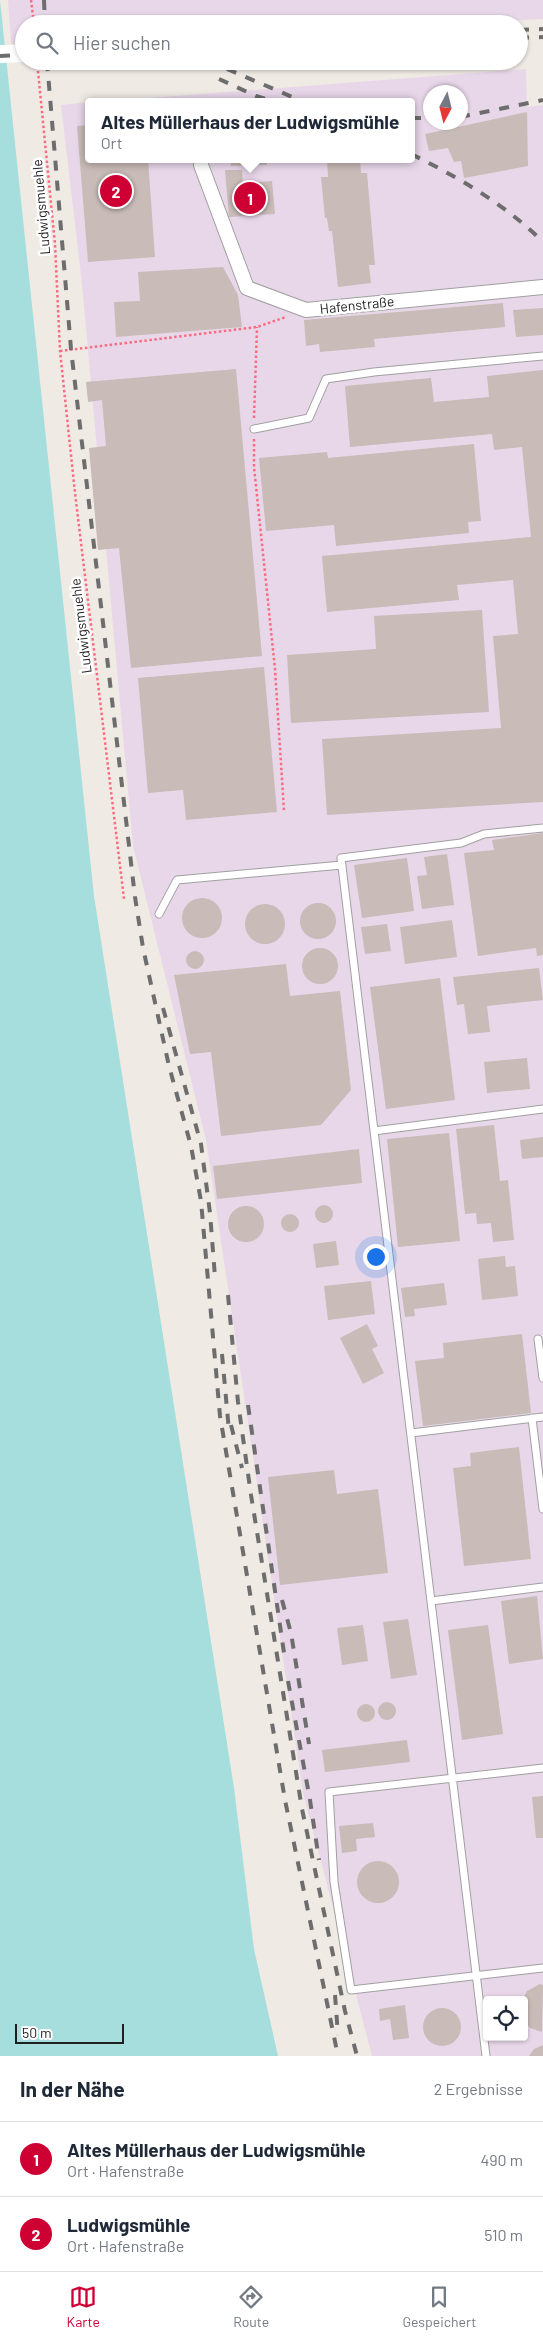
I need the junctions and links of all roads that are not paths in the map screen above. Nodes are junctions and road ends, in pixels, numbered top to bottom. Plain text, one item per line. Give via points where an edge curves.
1 (201, 165) dead end
2 (543, 287) edge
3 (543, 356) edge
4 (254, 429) road end
5 (543, 828) edge
6 (342, 865) junction
7 (159, 914) dead end
8 (543, 1109) edge
9 (374, 1131) junction
10 (538, 1339) dead end
11 (543, 1378) edge
12 (543, 1417) edge
13 (532, 1418) junction
14 (411, 1433) junction
15 (543, 1509) edge
16 (543, 1587) edge
17 (431, 1601) junction
18 (543, 1768) edge
19 (453, 1778) junction
20 (543, 1968) edge
21 (476, 1976) junction
22 (486, 2056) edge

1 - 2 street, Hafenstraße via 246,288 306,310
3 - 4 lane via 326,379 309,418
5 - 6 lane via 484,834 461,843 341,858
6 - 7 lane via 176,880
6 - 9 lane
8 - 9 lane
9 - 14 lane
10 - 11 lane
12 - 13 lane
13 - 14 lane
13 - 15 lane
14 - 17 lane
16 - 17 lane
17 - 19 lane
18 - 19 lane
19 - 21 lane
19 - 21 lane via 329,1792 334,1882 351,1990
20 - 21 lane
21 - 22 lane

